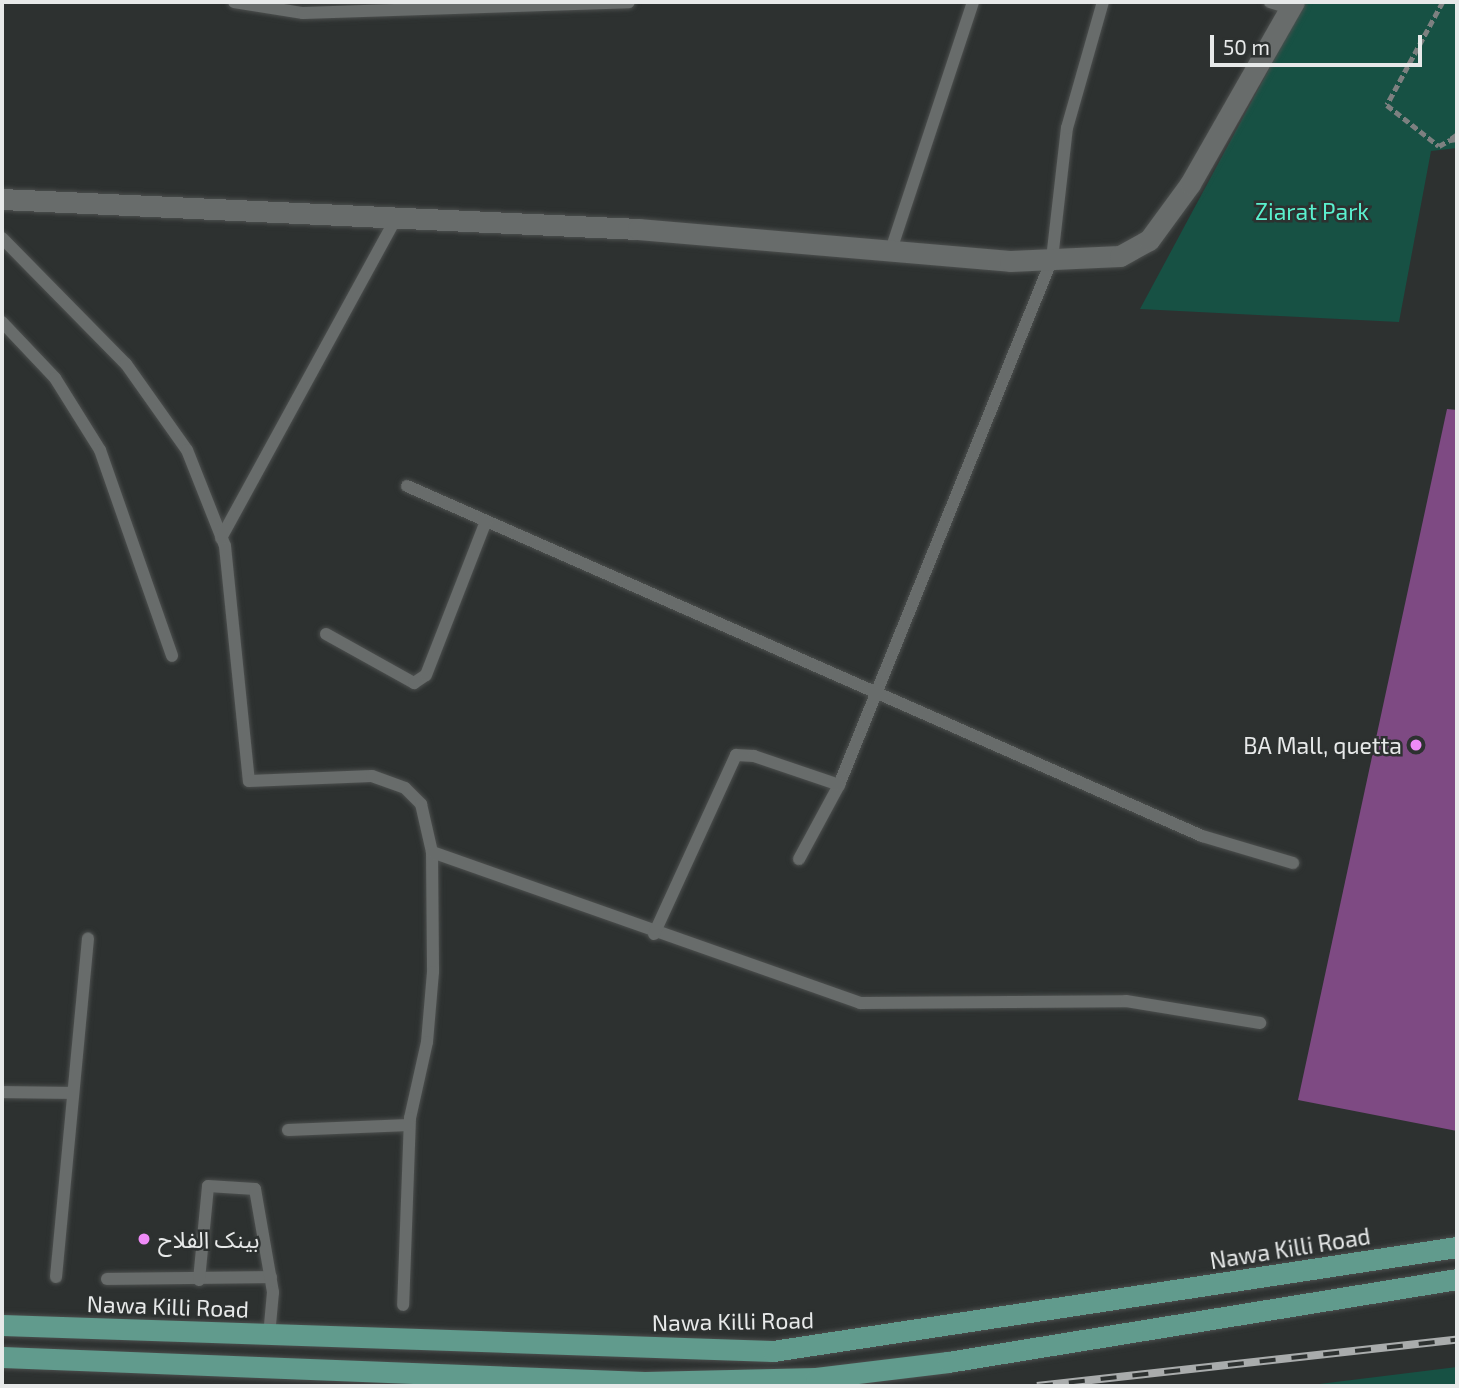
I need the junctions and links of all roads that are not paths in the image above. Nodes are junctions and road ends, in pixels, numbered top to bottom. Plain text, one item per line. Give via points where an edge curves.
1 (234, 2) edge
2 (628, 2) edge
3 (973, 2) edge
4 (1103, 2) edge
5 (1285, 4) edge
6 (398, 7) edge
7 (2, 199) edge
8 (397, 218) junction
9 (2, 239) edge
10 (891, 250) junction
11 (1052, 259) junction
12 (2, 322) edge
13 (407, 486) dead end
14 (486, 521) junction
15 (221, 538) junction
16 (326, 634) dead end
17 (172, 656) dead end
18 (878, 692) junction
19 (839, 785) junction
20 (432, 852) junction
21 (799, 859) dead end
22 (1293, 863) dead end
23 (654, 933) junction
24 (88, 939) dead end
25 (1260, 1023) dead end
26 (2, 1091) edge
27 (71, 1093) junction
28 (410, 1125) junction
29 (288, 1130) dead end
30 (1457, 1247) edge
31 (56, 1277) dead end
32 (271, 1277) junction
33 (107, 1279) dead end
34 (1457, 1279) edge
35 (199, 1280) junction
36 (402, 1305) dead end
37 (2, 1325) edge
38 (269, 1336) junction
39 (2, 1357) edge
40 (451, 1381) edge

1 - 6 lane via 303,13
2 - 6 lane
3 - 10 lane
4 - 11 lane via 1067,128
5 - 11 street via 1190,184 1149,240 1120,256
7 - 8 street
8 - 10 street via 638,229
8 - 15 lane
9 - 15 lane via 85,316 157,402 187,450
10 - 11 street
11 - 18 lane
12 - 17 lane via 55,378 100,450
13 - 14 lane
14 - 16 lane via 426,675 414,683
14 - 18 lane
15 - 20 lane via 249,781 372,776 405,788 421,804
18 - 19 lane
18 - 22 lane via 1202,836
19 - 21 lane
19 - 23 lane via 754,756 736,755
20 - 23 lane
20 - 28 lane via 432,1017
23 - 25 lane via 860,1003 1126,1000
24 - 27 lane
26 - 27 lane
27 - 31 lane
28 - 29 lane
28 - 36 lane
30 - 38 main road, Nawa Killi Road via 773,1350
32 - 35 lane
32 - 35 lane via 255,1189 208,1186
32 - 38 lane
33 - 35 lane
34 - 40 main road via 948,1362 816,1378
37 - 38 main road, Nawa Killi Road
39 - 40 main road

